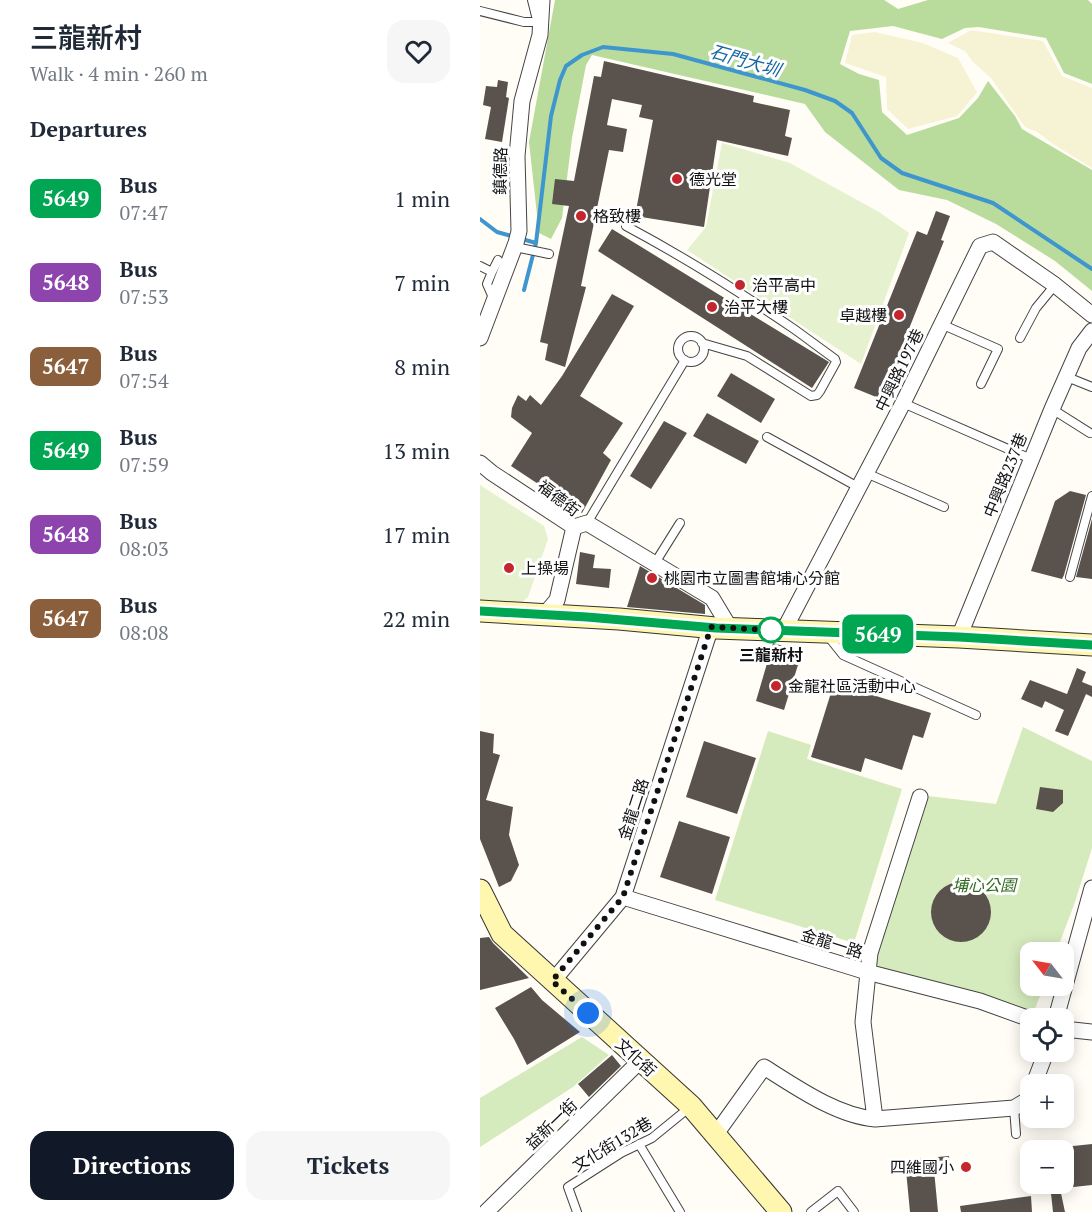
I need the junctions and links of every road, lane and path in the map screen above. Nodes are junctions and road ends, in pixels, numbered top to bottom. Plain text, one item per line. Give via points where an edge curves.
1 (532, 0) edge
2 (542, 0) edge
3 (480, 11) edge
4 (539, 28) junction
5 (626, 226) dead end
6 (519, 243) junction
7 (549, 254) dead end
8 (498, 260) dead end
9 (480, 266) edge
10 (492, 272) junction
11 (1055, 285) junction
12 (494, 301) junction
13 (1092, 315) edge
14 (941, 324) junction
15 (1092, 331) edge
16 (480, 338) edge
17 (1020, 338) dead end
18 (702, 343) junction
19 (685, 360) junction
20 (1067, 377) junction
21 (981, 384) dead end
22 (1092, 387) edge
23 (903, 403) junction
24 (1052, 408) junction
25 (1090, 433) dead end
26 (767, 437) dead end
27 (1031, 459) junction
28 (480, 463) edge
29 (866, 473) junction
30 (858, 487) junction
31 (1092, 496) edge
32 (944, 507) dead end
33 (680, 523) dead end
34 (580, 525) junction
35 (655, 563) junction
36 (1070, 577) dead end
37 (480, 611) edge
38 (545, 614) junction
39 (721, 628) junction
40 (784, 630) junction
41 (824, 632) junction
42 (959, 637) junction
43 (1092, 645) edge
44 (976, 715) dead end
45 (920, 797) dead end
46 (1092, 888) edge
47 (480, 890) edge
48 (623, 897) junction
49 (480, 913) edge
50 (502, 934) junction
51 (867, 972) junction
52 (552, 981) junction
53 (1059, 1008) edge
54 (1020, 1015) edge
55 (1074, 1030) edge
56 (1092, 1032) edge
57 (640, 1061) junction
58 (1020, 1104) edge
59 (691, 1106) junction
60 (1014, 1108) junction
61 (875, 1119) junction
62 (717, 1134) junction
63 (1016, 1134) dead end
64 (639, 1144) junction
65 (486, 1212) edge
66 (577, 1212) edge
67 (680, 1212) edge
68 (781, 1212) edge
69 (811, 1212) edge
70 (854, 1212) edge

1 - 4 lane
2 - 4 street, 鎮德路
3 - 4 lane
4 - 6 street, 鎮德路 via 522,101 517,156
5 - 18 lane via 676,253 794,329 836,362 820,391 811,396 747,356
6 - 7 lane
6 - 12 street, 鎮德路
8 - 10 lane
9 - 10 lane
10 - 12 lane via 487,284
11 - 13 street, 中興路197巷
11 - 14 street, 中興路197巷 via 993,242 980,246
11 - 17 lane via 1035,308
12 - 16 street, 鎮德路
14 - 21 lane via 998,349
14 - 23 street, 中興路197巷
15 - 20 street, 中興路237巷 via 1079,348
18 - 19 lane via 700,358
18 - 19 lane via 692,336 681,341 679,354
19 - 34 lane
20 - 22 lane
20 - 24 street, 中興路237巷
23 - 27 lane
23 - 29 street, 中興路197巷
24 - 25 lane
24 - 27 street, 中興路237巷
26 - 30 lane
27 - 42 street, 中興路237巷
28 - 34 street, 福德街
29 - 30 street, 中興路197巷
29 - 32 lane
30 - 40 street, 中興路197巷
31 - 36 lane
33 - 35 lane
34 - 35 street
34 - 38 street, 福德街 via 557,600
35 - 39 street via 712,598
37 - 38 street
38 - 39 street
39 - 40 street
39 - 48 street, 金龍二路
40 - 41 street
41 - 42 street
41 - 44 lane via 843,655
42 - 43 street
45 - 51 street
46 - 53 street
47 - 50 street
48 - 51 street, 金龍一路
48 - 52 street, 金龍二路
49 - 50 street, 文化街
50 - 52 street, 文化街
51 - 54 street, 金龍一路
51 - 61 street via 863,1022
52 - 57 street, 文化街
55 - 56 street
57 - 59 street, 文化街
57 - 65 street, 益新一街
58 - 60 street
59 - 62 street, 文化街
59 - 64 lane, 文化街132巷
60 - 61 street
60 - 63 lane
61 - 62 street via 844,1112 764,1066
62 - 68 street, 文化街
64 - 66 lane, 文化街132巷 via 568,1187
64 - 67 lane
69 - 70 lane via 838,1191

